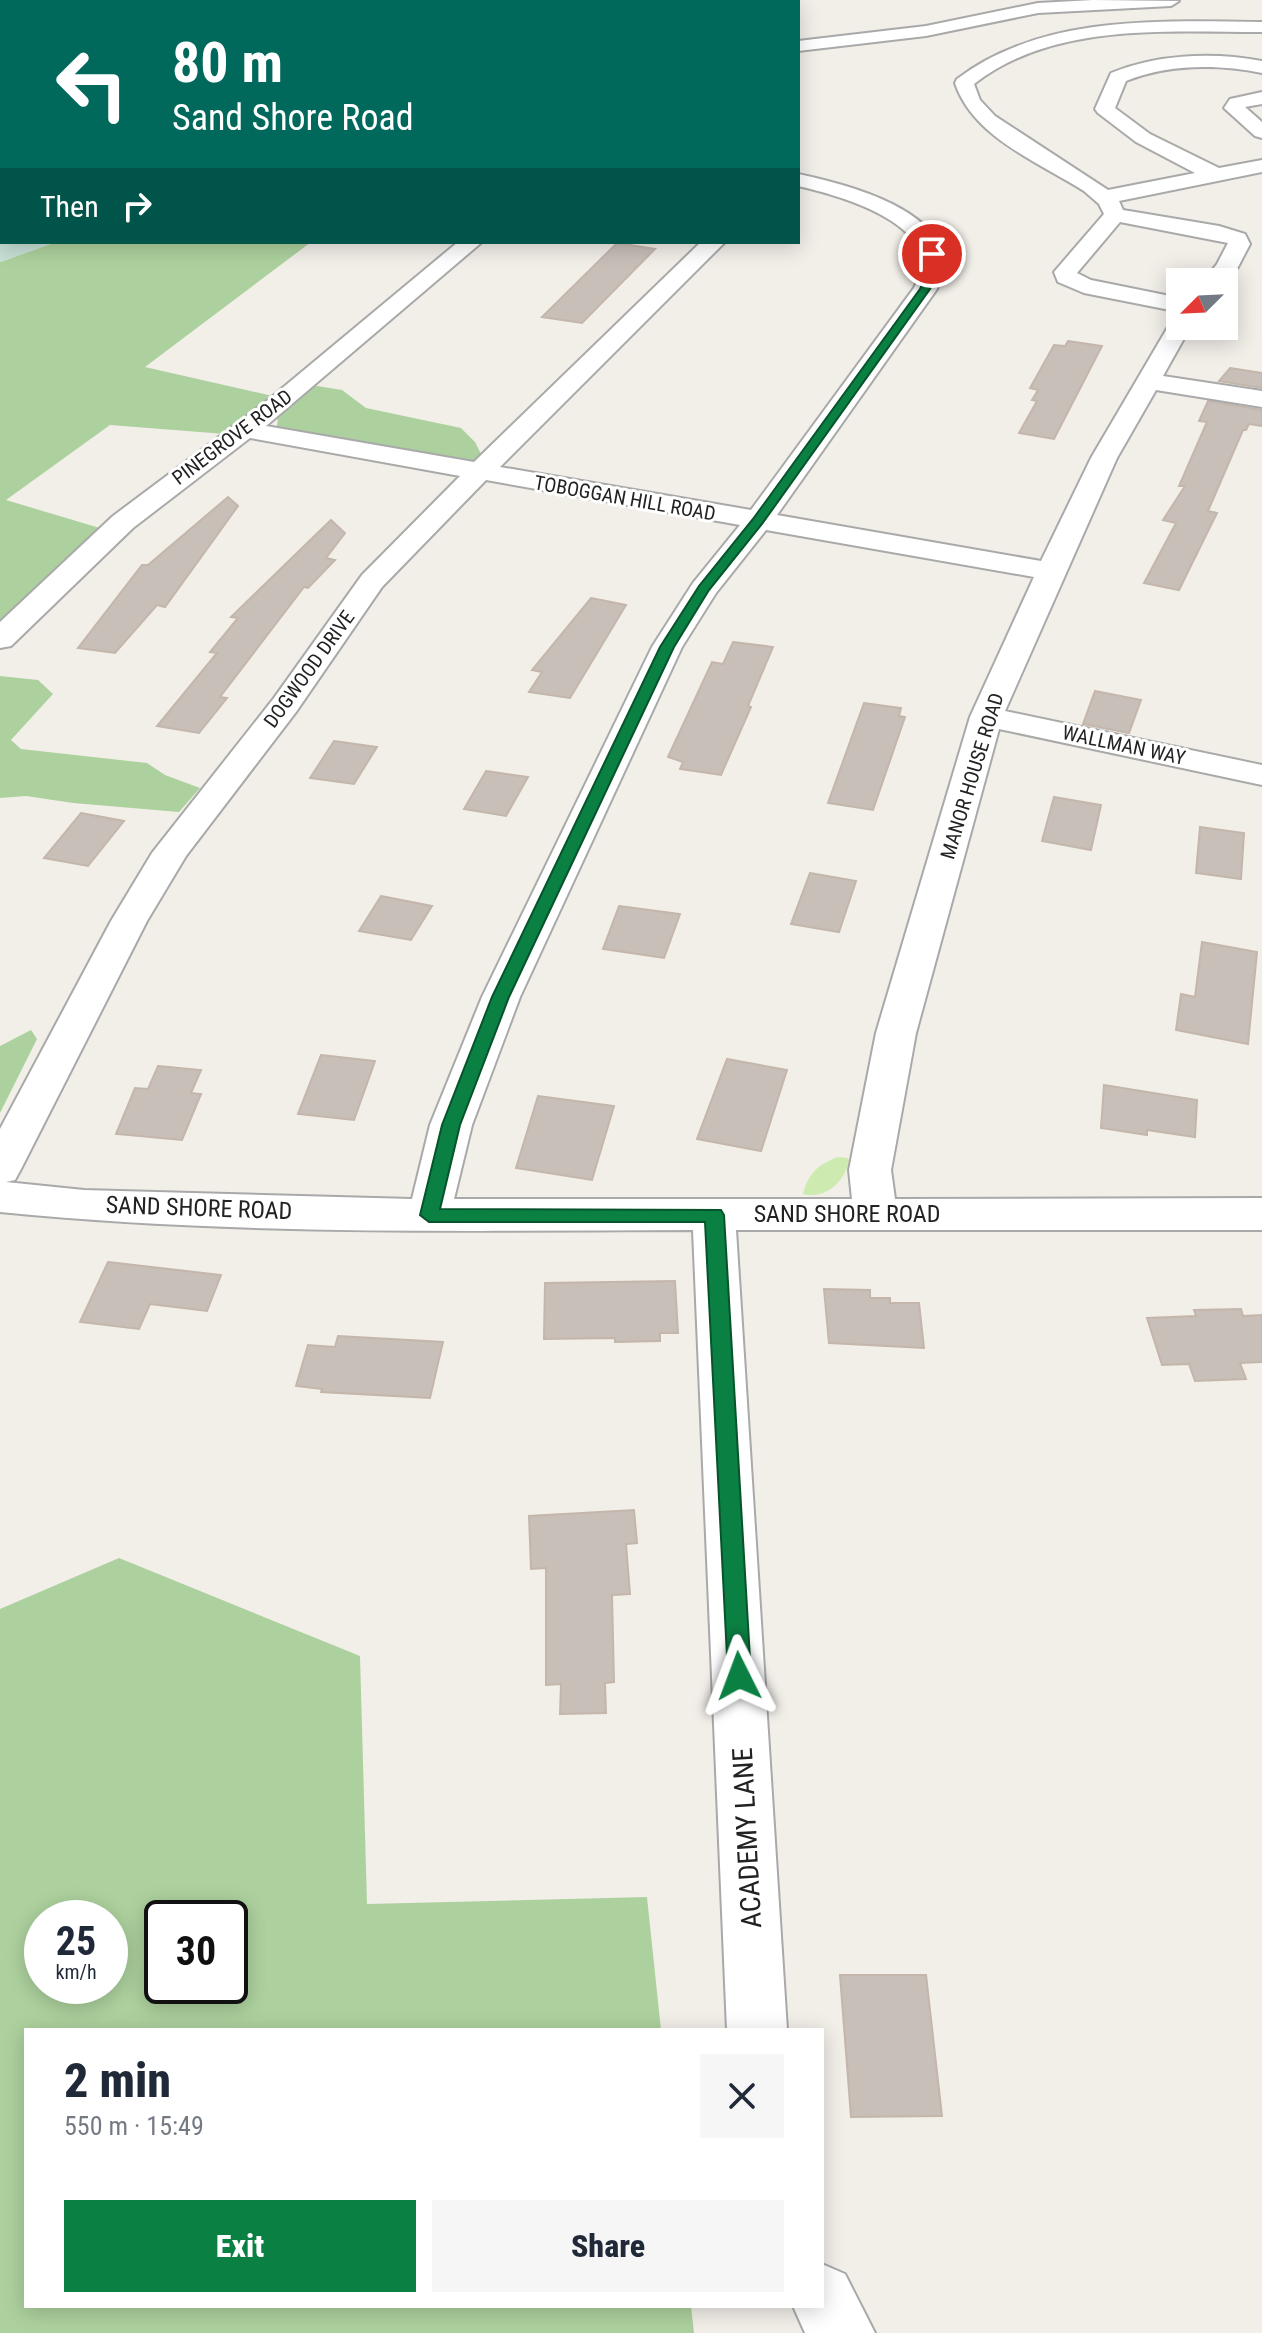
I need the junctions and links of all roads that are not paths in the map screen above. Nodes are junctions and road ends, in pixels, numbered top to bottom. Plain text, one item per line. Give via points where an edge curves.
1 (1192, 0) edge
2 (1262, 27) edge
3 (800, 46) edge
4 (1262, 67) edge
5 (1262, 98) edge
6 (1262, 132) edge
7 (1262, 166) edge
8 (1214, 174) junction
9 (800, 180) edge
10 (1110, 206) junction
11 (469, 244) edge
12 (712, 244) edge
13 (1226, 268) edge
14 (1166, 302) edge
15 (1171, 340) edge
16 (1147, 381) junction
17 (1262, 399) edge
18 (246, 430) junction
19 (481, 472) junction
20 (758, 521) junction
21 (1053, 572) junction
22 (0, 639) edge
23 (986, 717) junction
24 (1262, 775) edge
25 (0, 1169) edge
26 (0, 1197) edge
27 (875, 1213) junction
28 (1262, 1214) edge
29 (429, 1215) junction
30 (714, 1215) junction
31 (757, 2028) edge
32 (824, 2301) edge
33 (841, 2333) edge

1 - 3 street via 1050,6 926,31
2 - 10 street via 1072,36 1012,53 964,83 964,93 980,113
4 - 8 street via 1244,63 1141,69 1118,77 1108,97 1105,109 1120,122
5 - 6 street via 1234,108
7 - 8 street
8 - 10 street
9 - 20 street via 888,210 922,239 932,254 933,269 925,289
10 - 13 street via 1237,239
10 - 14 street via 1066,277 1084,286
11 - 18 street, PINEGROVE ROAD
12 - 19 street, DOGWOOD DRIVE
15 - 16 street, MANOR HOUSE ROAD
16 - 17 street
16 - 21 street, MANOR HOUSE ROAD via 1104,458
18 - 19 street, TOBOGGAN HILL ROAD
18 - 22 street, PINEGROVE ROAD via 123,522
19 - 20 street, TOBOGGAN HILL ROAD
19 - 25 street, DOGWOOD DRIVE via 372,581 285,705 170,853
20 - 21 street, TOBOGGAN HILL ROAD
20 - 29 street via 703,589 636,707 501,997 451,1125
21 - 23 street, MANOR HOUSE ROAD
23 - 24 street, WALLMAN WAY
23 - 27 street, MANOR HOUSE ROAD via 896,1033 870,1170
26 - 29 street, SAND SHORE ROAD via 84,1205
27 - 28 street, SAND SHORE ROAD
27 - 30 street, SAND SHORE ROAD
29 - 30 street, SAND SHORE ROAD
30 - 31 street, ACADEMY LANE
32 - 33 street

